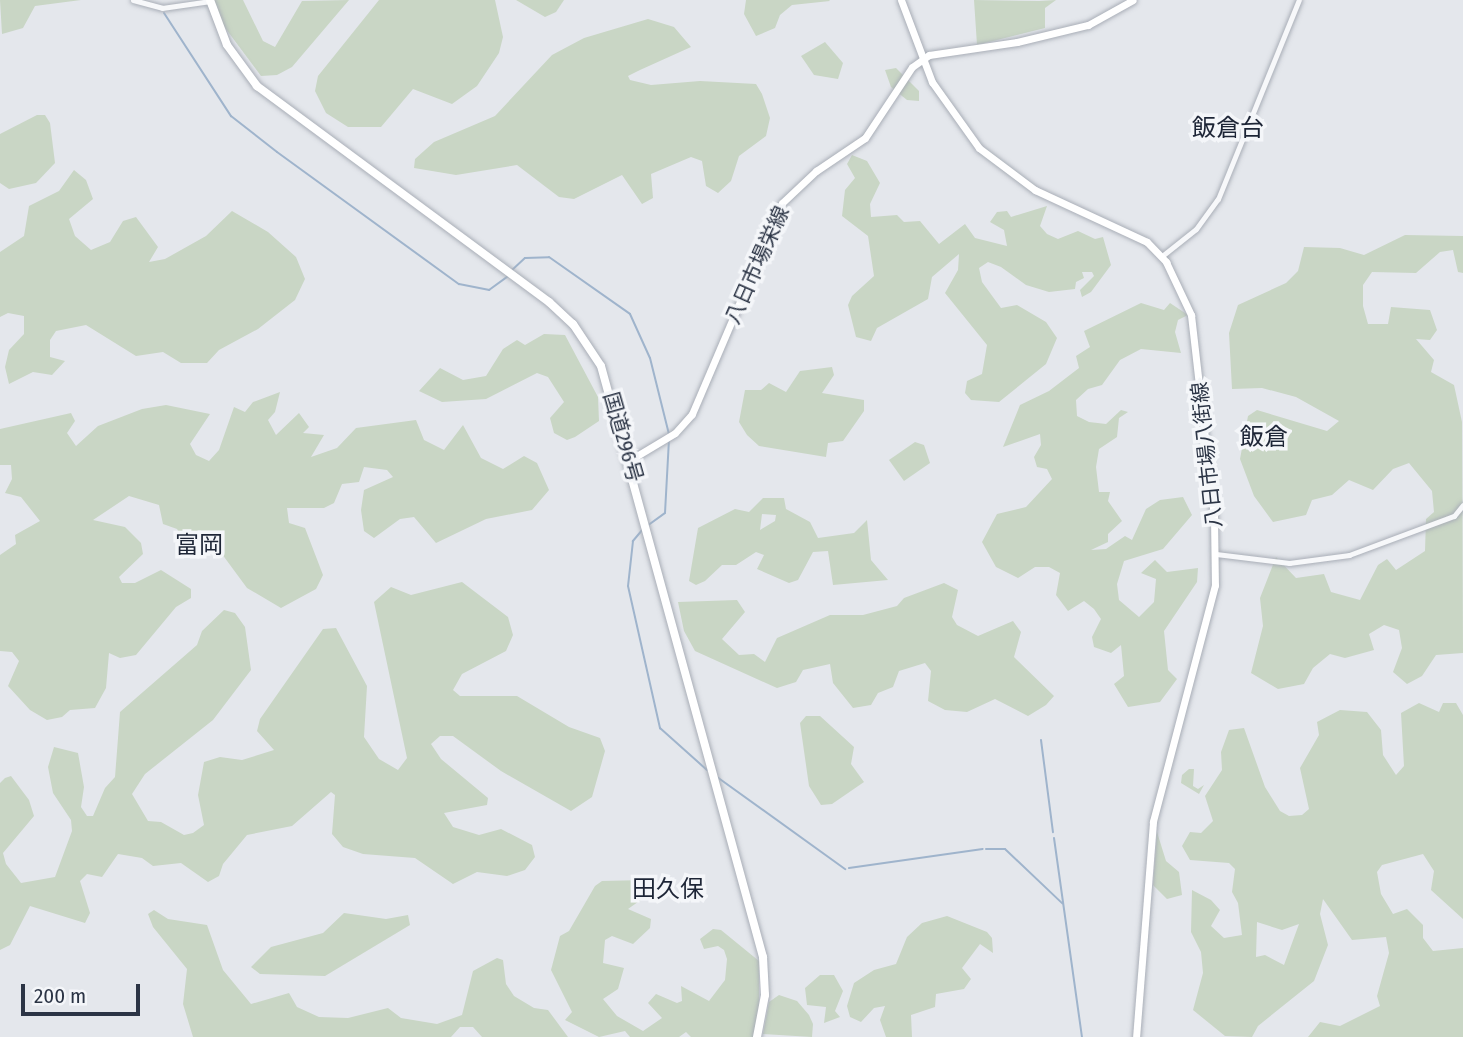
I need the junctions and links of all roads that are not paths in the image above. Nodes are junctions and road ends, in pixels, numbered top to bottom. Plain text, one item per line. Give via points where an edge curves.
1 (133, 0) edge
2 (210, 0) edge
3 (901, 0) edge
4 (1133, 0) edge
5 (1300, 0) edge
6 (921, 60) junction
7 (1162, 256) junction
8 (630, 460) junction
9 (1463, 506) edge
10 (1216, 554) junction
11 (757, 1037) edge
12 (1136, 1037) edge

1 - 2 street via 162,8
2 - 8 highway, 国道296号 via 233,56 257,86 573,324 601,366
3 - 6 main road, 八日市場八街線
4 - 6 main road via 1088,24
5 - 7 street via 1218,199 1196,229
6 - 7 main road, 八日市場八街線 via 959,125 1003,170 1035,190 1135,234
6 - 8 main road, 八日市場栄線 via 903,77 865,138 782,203 699,402 675,433
7 - 10 main road, 八日市場八街線 via 1178,280 1194,327
8 - 11 highway, 国道296号 via 763,957 765,995
9 - 10 street via 1454,516 1349,555 1289,563
10 - 12 main road, 八日市場八街線 via 1213,593 1153,827

